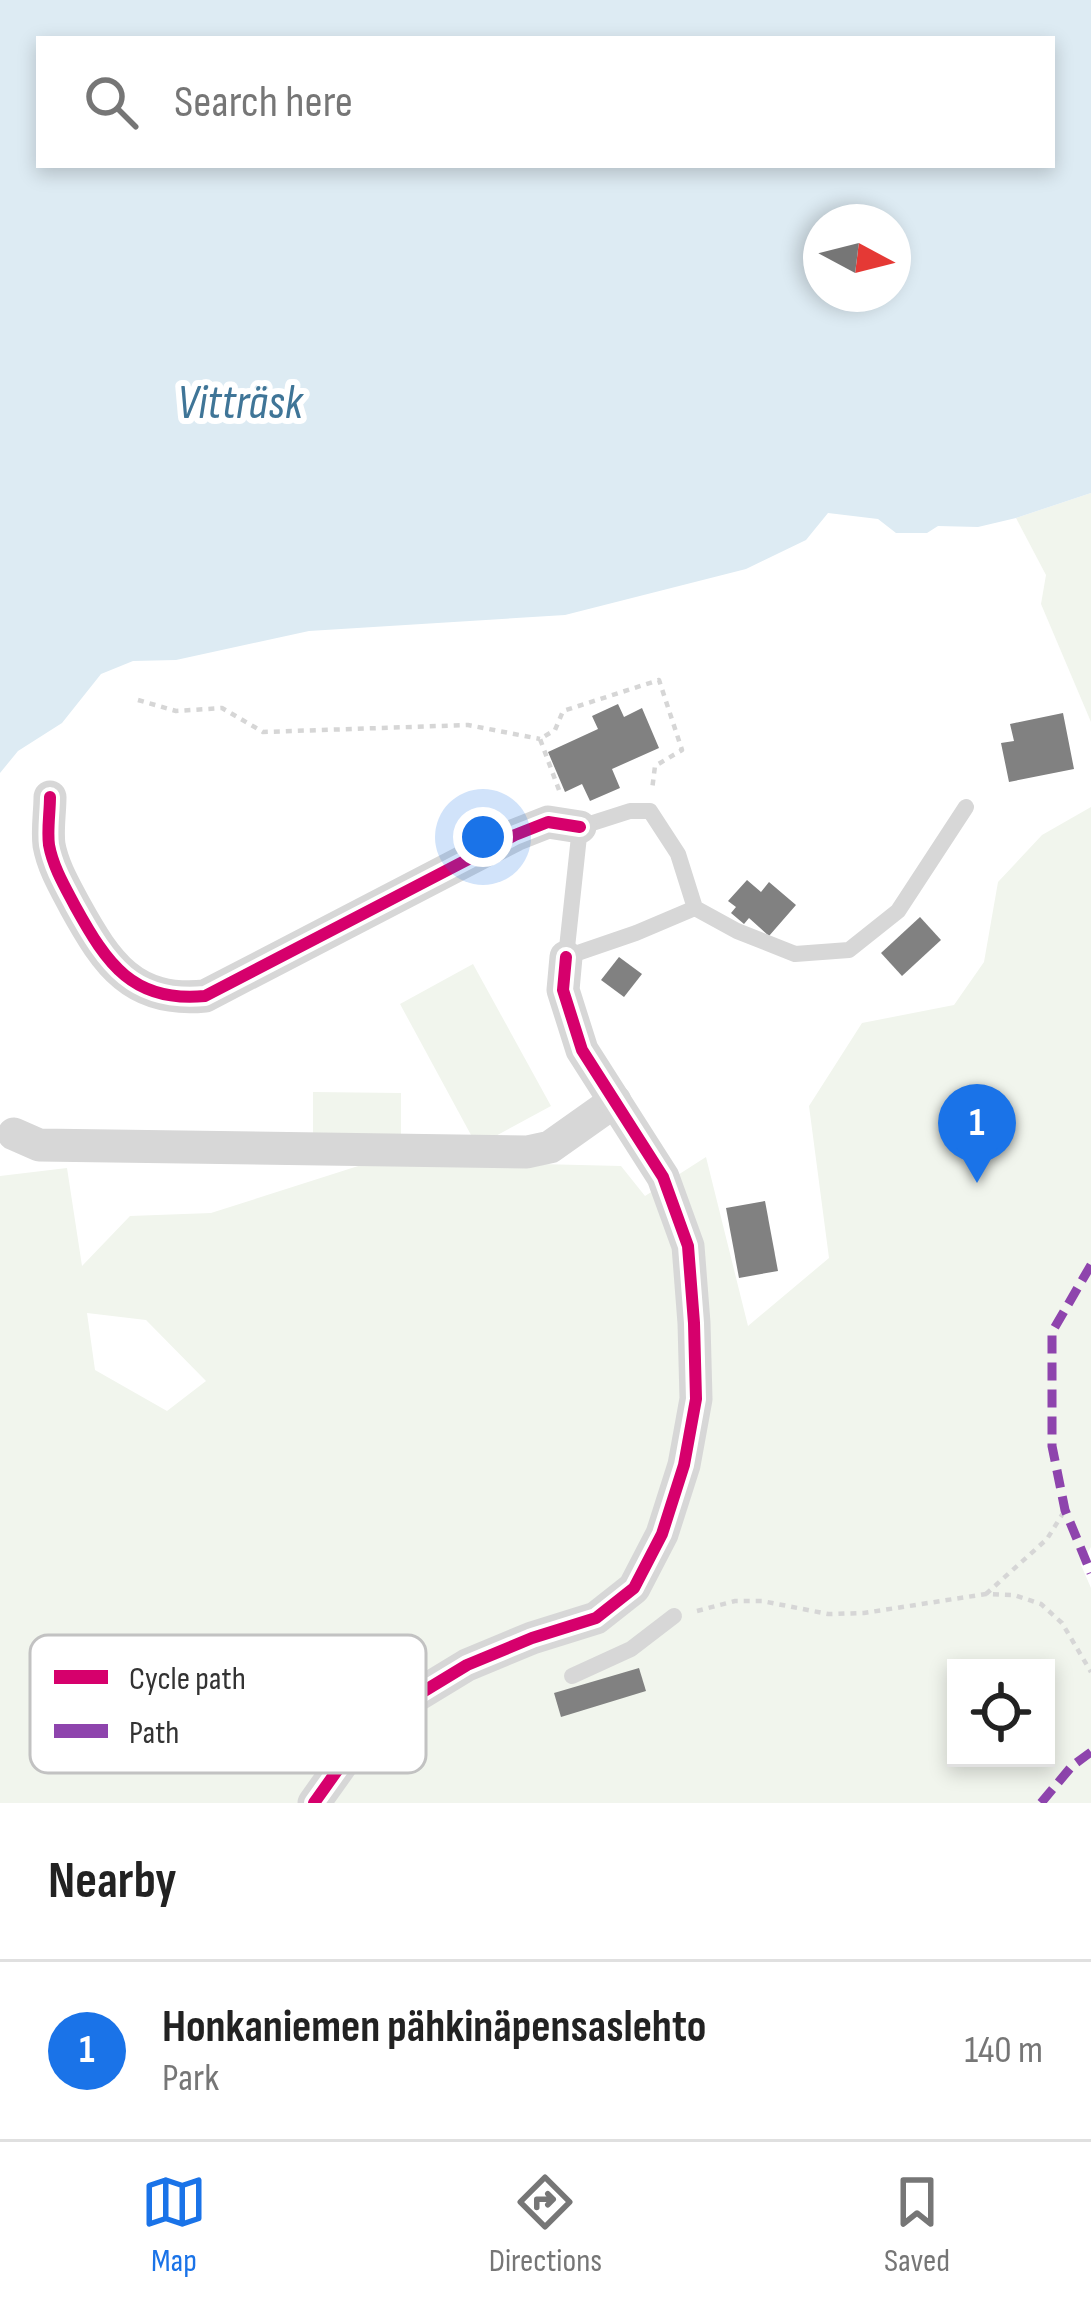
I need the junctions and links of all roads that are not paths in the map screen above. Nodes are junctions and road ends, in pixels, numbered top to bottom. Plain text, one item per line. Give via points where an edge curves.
1 (50, 797) dead end
2 (966, 807) dead end
3 (580, 826) junction
4 (695, 908) junction
5 (566, 957) junction
6 (615, 1101) junction
7 (14, 1134) dead end
8 (674, 1616) road end
9 (572, 1676) dead end
10 (426, 1690) edge
11 (335, 1773) edge
12 (314, 1803) edge

1 - 3 street via 49,843 60,878 98,947 150,992 180,998 205,996 515,835 548,821
2 - 4 lane via 898,910 849,950 795,954
3 - 4 lane via 650,812 678,854
3 - 5 lane
4 - 5 lane
5 - 6 street via 563,989 582,1050
6 - 7 street via 550,1147 527,1152 39,1145
6 - 10 street via 663,1177 688,1246 696,1400 662,1534 634,1588 596,1618 467,1665
8 - 9 lane via 631,1649
11 - 12 street

